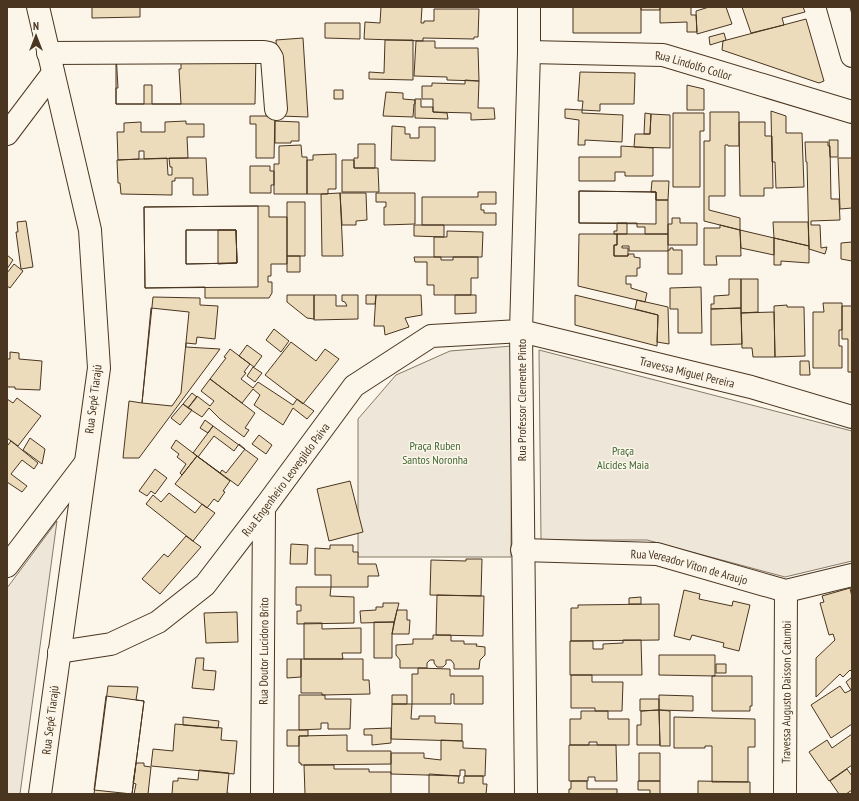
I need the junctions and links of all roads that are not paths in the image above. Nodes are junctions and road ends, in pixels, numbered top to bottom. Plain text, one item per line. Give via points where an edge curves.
1 (38, 7) edge
2 (529, 7) edge
3 (838, 7) edge
4 (529, 52) junction
5 (852, 56) edge
6 (51, 63) junction
7 (276, 109) dead end
8 (852, 112) edge
9 (7, 134) edge
10 (520, 331) junction
11 (852, 417) edge
12 (85, 464) junction
13 (264, 508) junction
14 (522, 550) junction
15 (7, 566) edge
16 (852, 575) edge
17 (786, 591) junction
18 (59, 652) junction
19 (40, 794) edge
20 (262, 794) edge
21 (526, 794) edge
22 (785, 794) edge

1 - 6 street, Rua Sepé Tiarajú
2 - 4 street, Rua Professor Clemente Pinto
3 - 5 street
4 - 8 street, Rua Lindolfo Collor via 663,56
4 - 10 street, Rua Professor Clemente Pinto
6 - 7 street via 269,53 272,58
6 - 9 street
6 - 12 street, Rua Sepé Tiarajú via 90,230 98,368
10 - 11 street, Travessa Miguel Pereira via 751,387
10 - 13 street, Rua Engenheiro Leovegildo Paiva via 431,336 354,386
10 - 14 street, Rua Professor Clemente Pinto
12 - 15 street
12 - 18 street, Rua Sepé Tiarajú
13 - 18 street, Rua Engenheiro Leovegildo Paiva via 205,585 158,622 111,644
13 - 20 street, Rua Doutor Lucidoro Brito
14 - 17 street, Rua Vereador Viton de Araujo via 657,554
14 - 21 street, Rua Professor Clemente Pinto
16 - 17 street, Rua Vereador Viton de Araujo
17 - 22 street, Travessa Augusto Daisson Catumbi
18 - 19 street, Rua Sepé Tiarajú

